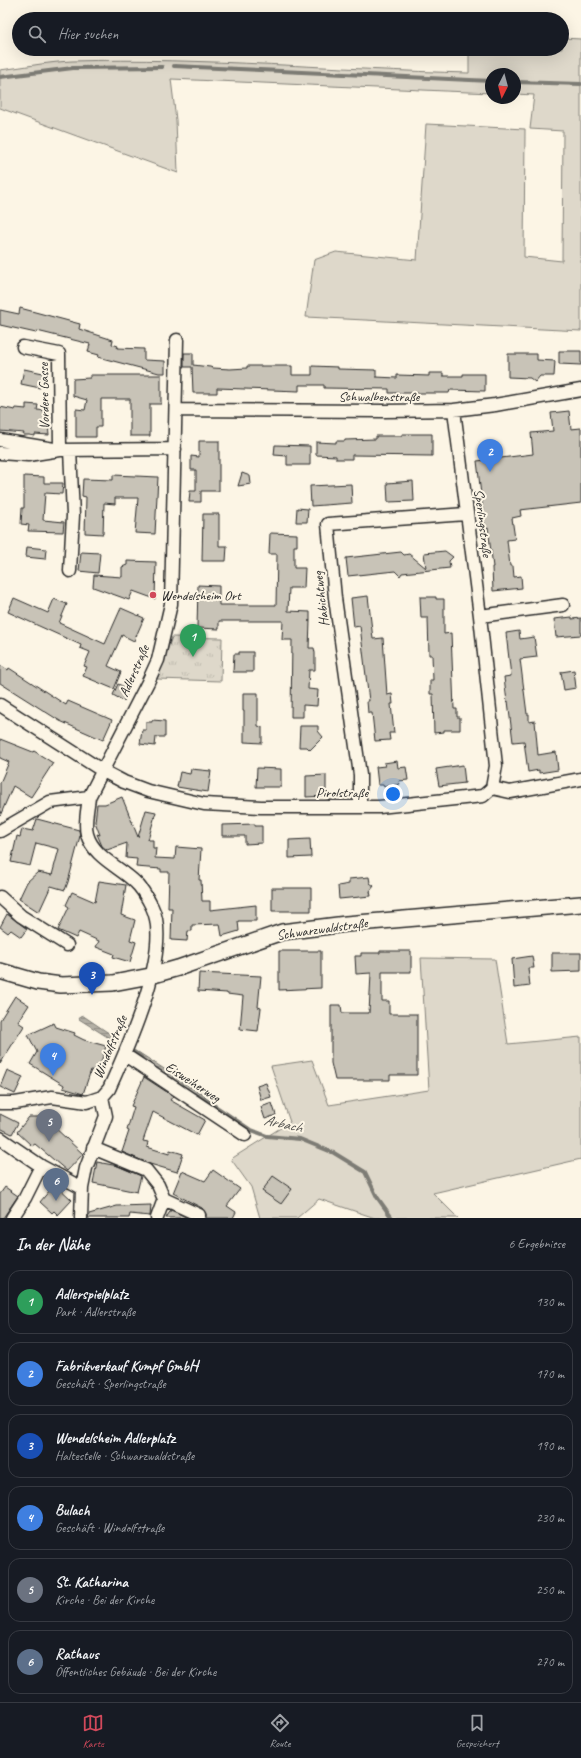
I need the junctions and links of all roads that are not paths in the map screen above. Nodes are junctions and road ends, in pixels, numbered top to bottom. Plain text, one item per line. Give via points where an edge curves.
1 (177, 340) dead end
2 (23, 347) dead end
3 (581, 390) edge
4 (176, 410) junction
5 (454, 410) junction
6 (0, 440) edge
7 (175, 449) junction
8 (65, 450) junction
9 (0, 453) edge
10 (466, 514) junction
11 (70, 571) dead end
12 (563, 605) dead end
13 (480, 616) junction
14 (0, 705) edge
15 (103, 771) junction
16 (581, 779) edge
17 (492, 788) junction
18 (89, 797) junction
19 (360, 807) junction
20 (0, 831) edge
21 (0, 897) edge
22 (581, 904) edge
23 (68, 946) dead end
24 (0, 971) edge
25 (150, 976) junction
26 (125, 1055) junction
27 (102, 1097) junction
28 (0, 1103) edge
29 (245, 1135) dead end
30 (0, 1138) edge
31 (93, 1148) junction
32 (41, 1166) junction
33 (82, 1188) junction
34 (164, 1199) junction
35 (199, 1215) dead end
36 (12, 1218) edge
37 (81, 1218) edge
38 (157, 1218) edge

1 - 4 street, Adlerstraße
2 - 8 street, Vordere Gasse via 59,354
3 - 5 street, Schwalbenstraße
4 - 5 street, Schwalbenstraße
4 - 7 street, Adlerstraße
5 - 10 street, Sperlingstraße
6 - 8 street, Vordere Gasse
7 - 8 street, Vordere Gasse
7 - 15 street, Adlerstraße via 171,604 166,631 158,660
8 - 9 street, Vordere Gasse via 28,455
8 - 11 street, Vordere Gasse via 73,515
10 - 13 street, Sperlingstraße
10 - 19 street, Habichtweg via 328,524 335,598 360,775
12 - 13 street
13 - 17 street, Sperlingstraße via 496,766
14 - 15 street, Pirolstraße
15 - 18 street, Adlerstraße
15 - 19 street, Pirolstraße via 148,790 204,804
16 - 17 street via 510,792
17 - 19 street, Pirolstraße via 483,796
18 - 20 street via 50,802
18 - 25 street, Adlerstraße via 87,834 99,854 137,883 153,908 157,949
21 - 23 street via 21,916
22 - 25 street, Schwarzwaldstraße via 282,932
24 - 25 street, Schwarzwaldstraße via 38,982 61,985 113,983
25 - 26 street, Windolfstraße via 140,1017
26 - 27 street, Windolfstraße via 109,1089
26 - 29 street, Eisweiherweg
27 - 28 street, Windolfstraße via 87,1102 52,1097
27 - 31 street via 106,1116
30 - 32 street
31 - 33 street
31 - 34 street via 146,1170 158,1185
32 - 33 street
32 - 36 street
33 - 37 street
34 - 35 street
34 - 38 street

